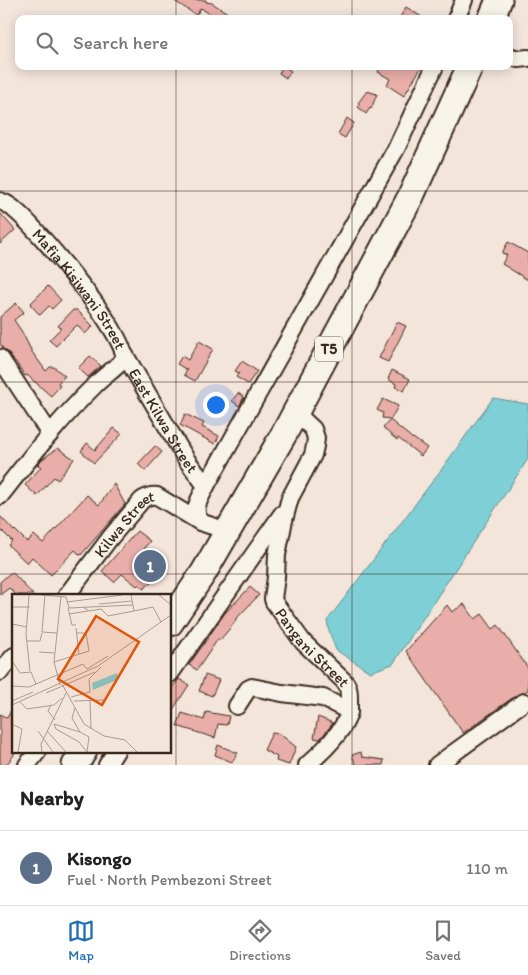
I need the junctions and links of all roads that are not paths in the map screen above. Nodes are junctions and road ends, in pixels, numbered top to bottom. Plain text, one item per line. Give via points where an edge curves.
1 (464, 0) edge
2 (499, 0) edge
3 (458, 15) edge
4 (493, 15) edge
5 (513, 57) edge
6 (528, 58) edge
7 (433, 70) edge
8 (468, 70) edge
9 (0, 201) edge
10 (125, 355) junction
11 (0, 358) edge
12 (296, 412) junction
13 (50, 434) junction
14 (206, 486) junction
15 (0, 496) edge
16 (288, 505) junction
17 (200, 522) junction
18 (227, 531) junction
19 (204, 572) junction
20 (68, 594) edge
21 (171, 601) edge
22 (171, 622) edge
23 (12, 658) edge
24 (0, 672) edge
25 (171, 673) edge
26 (524, 702) dead end
27 (237, 706) dead end
28 (349, 712) junction
29 (37, 752) edge
30 (83, 752) edge
31 (115, 752) edge
32 (28, 765) edge
33 (75, 765) edge
34 (107, 765) edge
35 (307, 765) edge
36 (437, 765) edge

1 - 3 street
2 - 4 highway
5 - 6 street
7 - 14 street via 397,147
8 - 12 highway, T5 via 411,196
9 - 10 street, Mafia Kisiwani Street via 31,225 70,271 104,318
10 - 13 street, Mafia Kisiwani Street
10 - 14 street, East Kilwa Street via 186,459
11 - 13 street
12 - 16 street, Pangani Street via 313,429 316,438 312,455
12 - 18 highway, T5
13 - 15 street, Mafia Kisiwani Street
14 - 17 street via 196,507
16 - 25 street
16 - 28 street, Pangani Street via 277,555 274,602 302,642 348,686
17 - 18 street, Kilwa Street
17 - 20 street, Kilwa Street via 157,496 146,497
18 - 19 highway, T5
19 - 21 street
19 - 22 highway, T5
23 - 24 street
26 - 36 street
27 - 28 street via 252,687 317,696
28 - 35 street, Pangani Street via 335,738
29 - 32 street
30 - 33 highway
31 - 34 street

